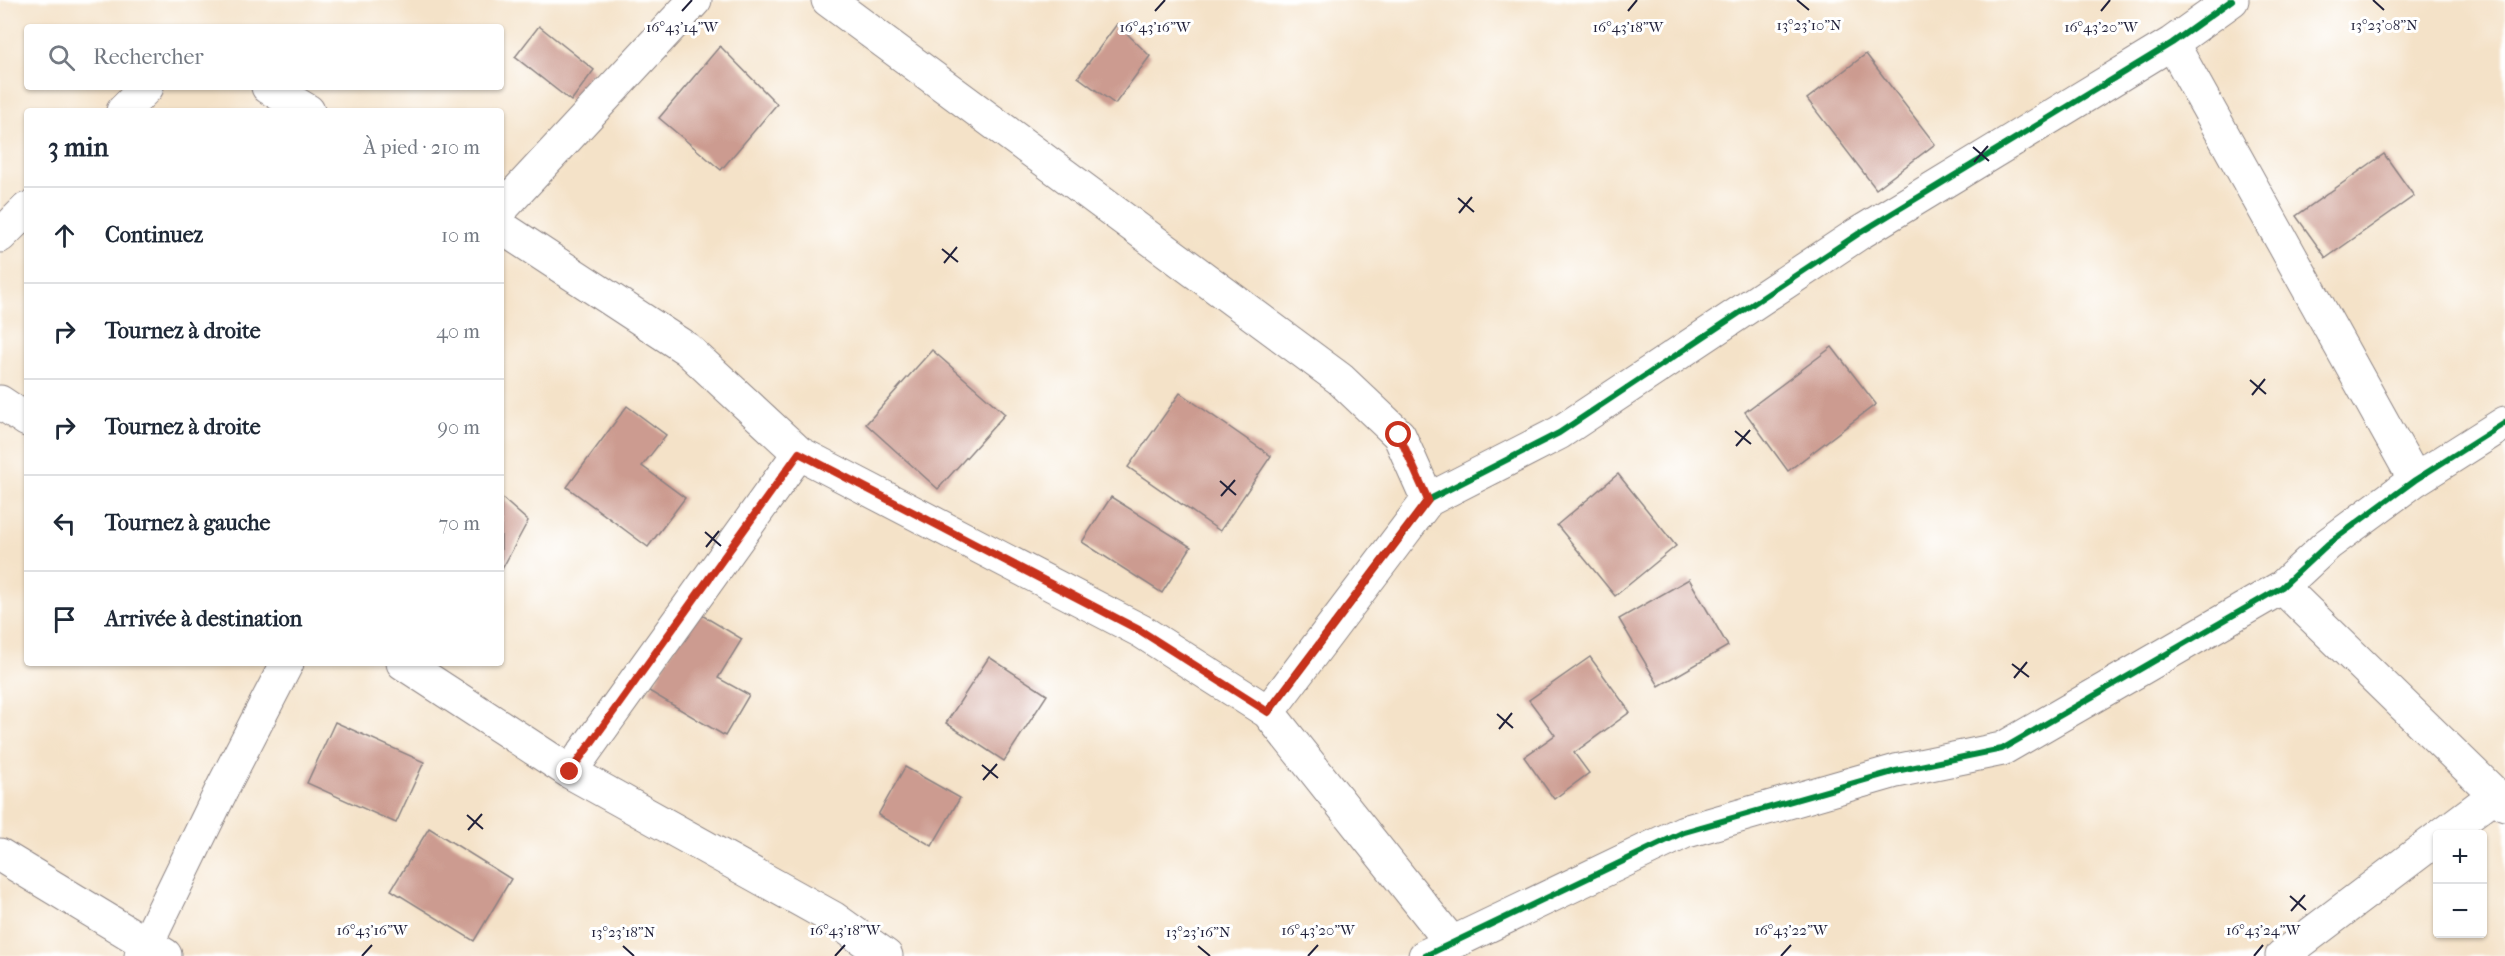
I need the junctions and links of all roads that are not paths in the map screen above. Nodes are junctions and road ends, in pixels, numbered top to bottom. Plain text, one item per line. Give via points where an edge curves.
1 (695, 0) edge
2 (828, 0) edge
3 (2232, 0) edge
4 (2172, 43) junction
5 (144, 90) edge
6 (273, 90) edge
7 (126, 108) edge
8 (303, 108) edge
9 (504, 206) edge
10 (24, 212) edge
11 (504, 229) edge
12 (0, 236) edge
13 (0, 402) edge
14 (24, 418) edge
15 (2505, 423) edge
16 (799, 453) junction
17 (2415, 480) junction
18 (1428, 500) junction
19 (2282, 587) junction
20 (285, 666) edge
21 (408, 666) edge
22 (1268, 712) junction
23 (570, 772) junction
24 (2500, 800) edge
25 (2450, 830) edge
26 (2433, 842) edge
27 (0, 855) edge
28 (1438, 949) edge
29 (152, 952) edge
30 (886, 956) edge
31 (2282, 956) edge

1 - 9 street
2 - 18 street via 1340,379 1399,435
3 - 4 street
4 - 17 street
4 - 18 street via 1858,234 1559,433
5 - 7 street
6 - 8 street
10 - 12 street
11 - 16 street via 687,349
13 - 14 street
15 - 17 street
16 - 22 street via 1141,631
16 - 23 street
17 - 19 street via 2328,544
18 - 22 street
19 - 24 street
19 - 28 street via 2002,749 1896,771 1684,831
20 - 29 street via 226,781
21 - 23 street
22 - 28 street
23 - 30 street via 833,918
24 - 25 street
26 - 31 street
27 - 29 street

